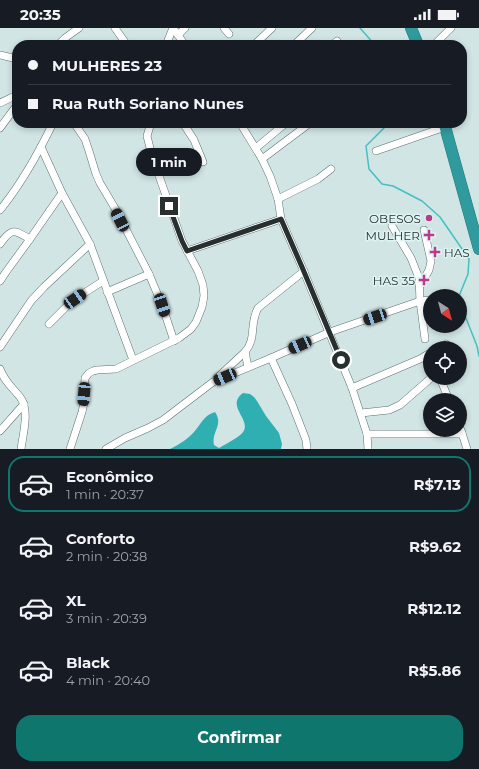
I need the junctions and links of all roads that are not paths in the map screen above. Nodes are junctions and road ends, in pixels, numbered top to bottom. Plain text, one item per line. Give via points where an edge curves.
1 (79, 28) edge
2 (115, 28) edge
3 (173, 28) edge
4 (185, 28) edge
5 (272, 28) edge
6 (312, 28) edge
7 (451, 28) edge
8 (178, 35) junction
9 (63, 40) edge
10 (123, 40) edge
11 (168, 40) edge
12 (182, 40) edge
13 (259, 40) edge
14 (299, 40) edge
15 (439, 40) edge
16 (0, 55) edge
17 (12, 58) edge
18 (12, 97) edge
19 (0, 102) edge
20 (12, 112) edge
21 (0, 128) edge
22 (50, 128) edge
23 (77, 128) edge
24 (150, 128) edge
25 (186, 128) edge
26 (243, 128) edge
27 (280, 128) edge
28 (303, 128) edge
29 (436, 128) edge
30 (445, 128) edge
31 (41, 147) junction
32 (256, 148) junction
33 (376, 151) dead end
34 (262, 158) junction
35 (203, 162) dead end
36 (331, 169) dead end
37 (62, 193) junction
38 (278, 199) junction
39 (0, 210) edge
40 (281, 219) junction
41 (392, 226) dead end
42 (424, 230) dead end
43 (30, 239) junction
44 (0, 244) edge
45 (90, 244) junction
46 (479, 249) edge
47 (187, 251) junction
48 (304, 271) junction
49 (149, 274) junction
50 (103, 281) junction
51 (0, 282) edge
52 (420, 286) junction
53 (107, 292) junction
54 (420, 301) junction
55 (423, 301) edge
56 (49, 324) dead end
57 (330, 332) junction
58 (425, 339) dead end
59 (174, 341) junction
60 (0, 347) edge
61 (245, 352) junction
62 (423, 357) edge
63 (271, 358) junction
64 (133, 360) junction
65 (248, 367) junction
66 (0, 369) edge
67 (213, 382) junction
68 (423, 385) edge
69 (352, 388) junction
70 (24, 404) junction
71 (361, 413) junction
72 (0, 431) edge
73 (423, 432) edge
74 (367, 434) junction
75 (463, 437) edge
76 (21, 449) edge
77 (70, 449) edge
78 (106, 449) edge
79 (307, 449) edge
80 (368, 449) edge
81 (467, 449) edge

1 - 9 street
2 - 10 street
3 - 8 street
3 - 11 street
4 - 8 street
5 - 13 street
6 - 14 street
7 - 15 street
8 - 12 street
16 - 17 street
18 - 19 street
20 - 21 street
22 - 31 street
23 - 49 street via 85,140 100,183
24 - 47 street via 148,136 152,156
25 - 35 street
26 - 32 street
27 - 32 street
28 - 34 street
29 - 33 street
30 - 46 highway
31 - 37 street
31 - 39 street
32 - 34 street
34 - 38 street
36 - 38 street via 318,180
37 - 43 street
37 - 45 street
38 - 40 street
40 - 47 street
40 - 48 street
41 - 52 street via 411,258
42 - 52 street via 431,261 430,270
43 - 44 street via 14,231 6,235
43 - 51 street
45 - 50 street
45 - 60 street via 31,301
47 - 59 street via 198,270 204,296 196,322
48 - 57 street
48 - 61 street via 258,308 254,315 252,342
49 - 53 street
49 - 59 street
50 - 53 street
50 - 56 street via 75,299
52 - 54 street
53 - 64 street
54 - 55 street
54 - 57 street
54 - 58 street
57 - 63 street
57 - 69 street
59 - 64 street
61 - 65 street
61 - 67 street
62 - 69 street
63 - 65 street
63 - 79 street via 292,404
64 - 77 street via 116,369 93,371 85,378 84,403
65 - 67 street
66 - 70 street via 6,382
67 - 78 street via 163,420
68 - 71 street via 400,405 389,410
69 - 71 street
70 - 72 street
70 - 76 street
71 - 74 street
73 - 74 street
74 - 80 street
75 - 81 street

